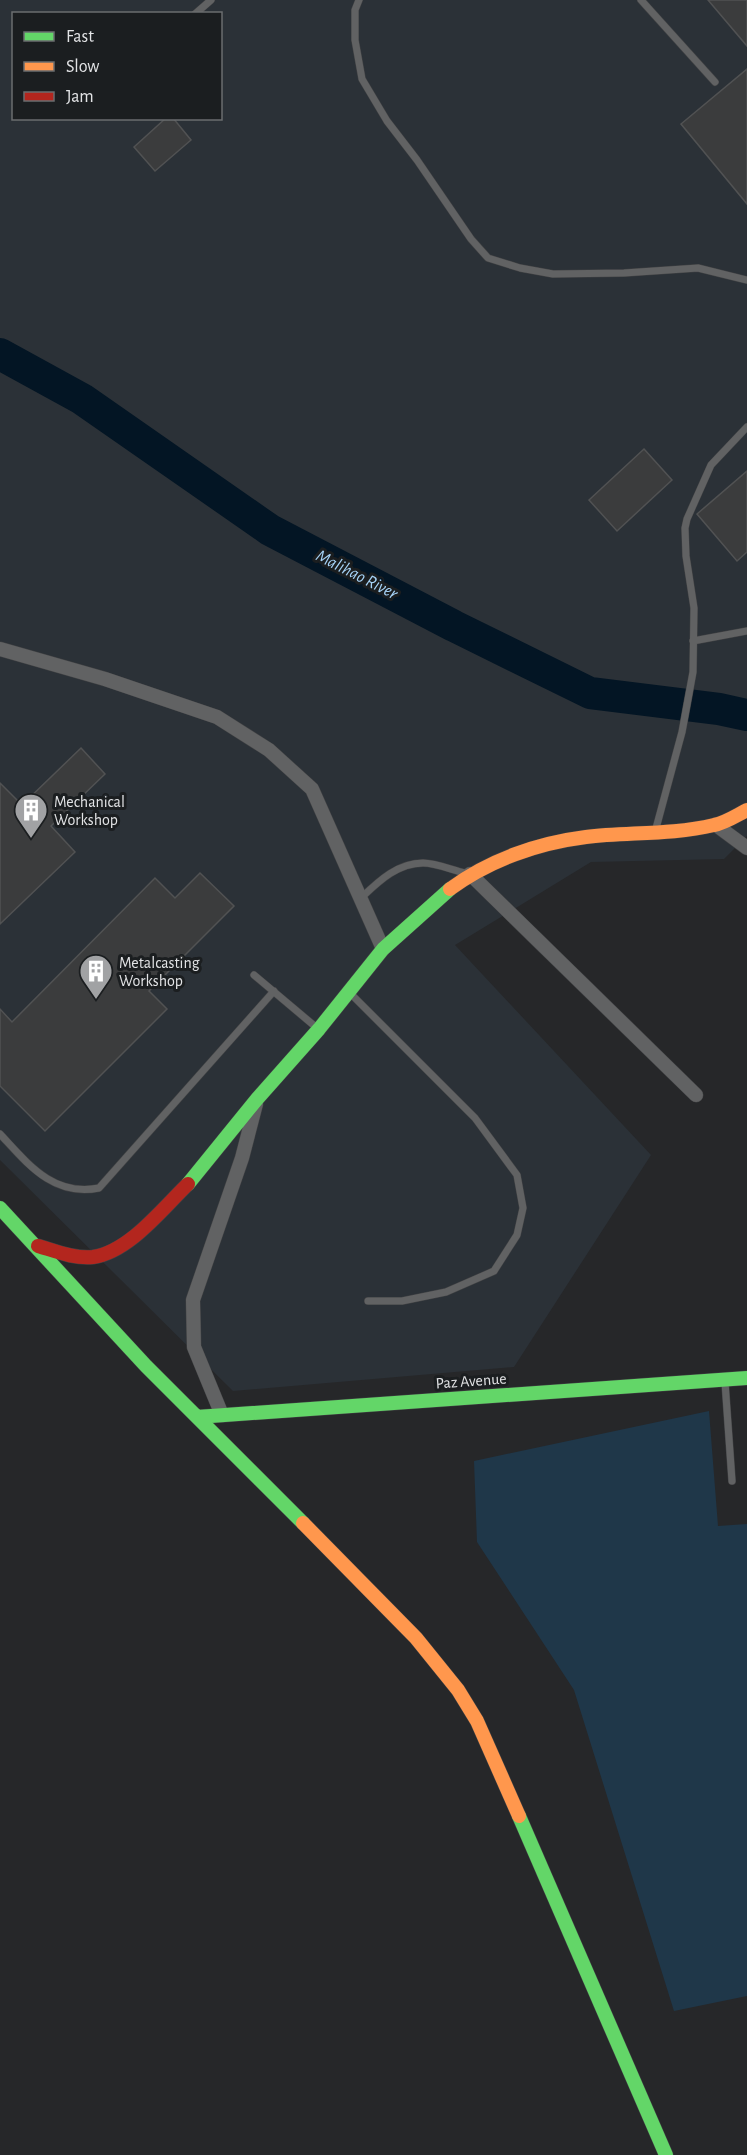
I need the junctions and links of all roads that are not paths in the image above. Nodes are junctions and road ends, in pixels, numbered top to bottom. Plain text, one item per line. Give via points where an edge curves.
1 (359, 0) edge
2 (641, 0) edge
3 (208, 1) edge
4 (197, 12) edge
5 (715, 82) dead end
6 (747, 280) edge
7 (747, 427) edge
8 (747, 631) edge
9 (693, 642) junction
10 (0, 649) edge
11 (747, 810) edge
12 (716, 825) junction
13 (654, 834) junction
14 (747, 848) edge
15 (470, 874) junction
16 (361, 898) junction
17 (383, 949) junction
18 (254, 975) dead end
19 (274, 991) junction
20 (348, 991) junction
21 (319, 1029) junction
22 (696, 1095) dead end
23 (257, 1098) junction
24 (0, 1134) edge
25 (0, 1208) edge
26 (38, 1246) junction
27 (368, 1301) dead end
28 (747, 1378) edge
29 (724, 1379) junction
30 (222, 1415) junction
31 (197, 1417) junction
32 (732, 1481) dead end
33 (666, 2155) edge

1 - 6 lane via 355,40 362,79 387,121 488,258 553,274 698,268
2 - 5 lane
3 - 4 lane
7 - 9 lane via 711,465 687,519 685,541 694,608
8 - 9 lane
9 - 13 lane via 693,672 682,732
10 - 16 street via 217,717 269,750 312,789
11 - 12 street
12 - 13 street
12 - 14 street
13 - 15 street via 586,837 533,847
15 - 16 lane via 423,863 384,876
15 - 17 street
15 - 22 street
16 - 17 street
17 - 20 street
18 - 19 lane
19 - 21 lane
19 - 24 lane via 99,1188 83,1191 48,1180
20 - 21 street
20 - 27 lane via 475,1118 517,1175 522,1208 517,1235 494,1271 446,1292 402,1301
21 - 23 street
23 - 26 street via 189,1183 129,1241 112,1252 91,1257
23 - 30 street via 243,1158 193,1300 194,1347
25 - 26 street
26 - 31 street via 159,1381
28 - 29 street, Paz Avenue
29 - 30 street, Paz Avenue
29 - 32 lane
30 - 31 street, Paz Avenue
31 - 33 street via 416,1638 458,1690 477,1721 547,1876

